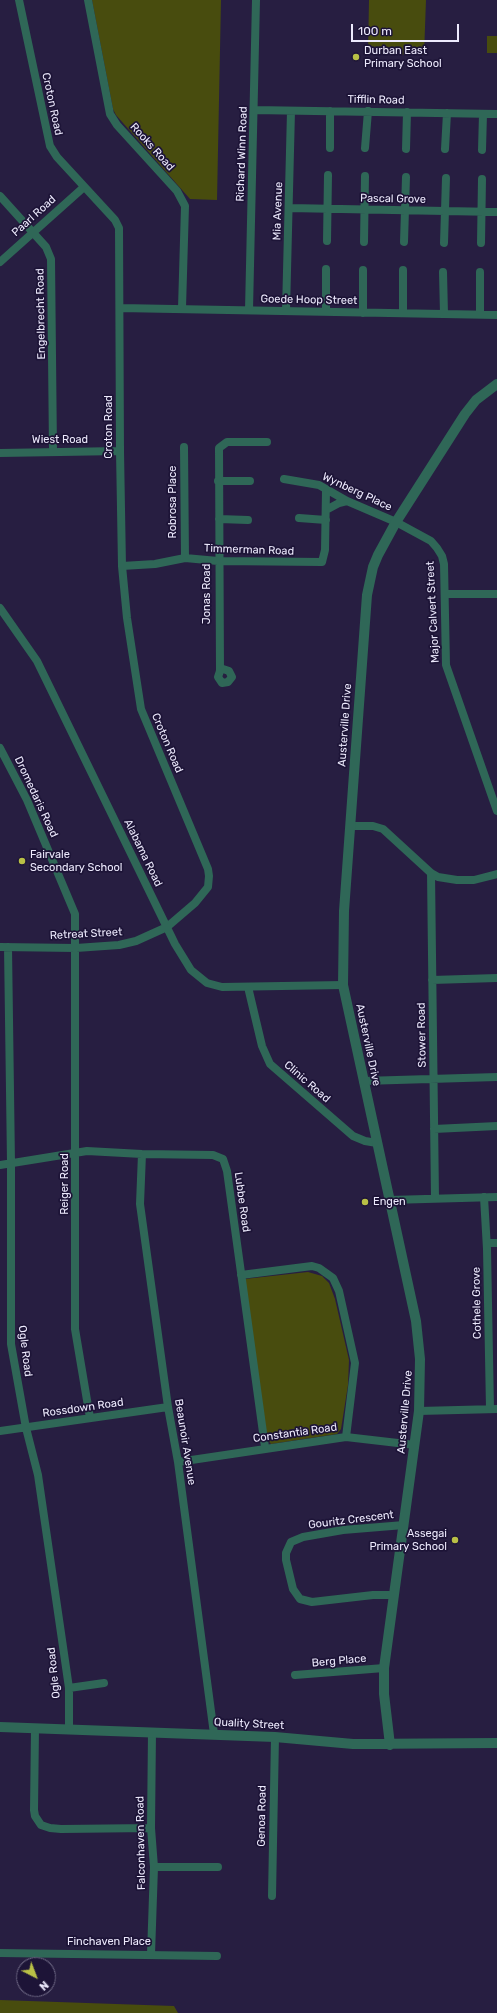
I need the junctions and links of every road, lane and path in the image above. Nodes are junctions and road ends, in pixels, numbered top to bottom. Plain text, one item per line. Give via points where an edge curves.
1 (20, 0) edge
2 (88, 0) edge
3 (256, 0) edge
4 (254, 110) junction
5 (330, 110) junction
6 (291, 111) junction
7 (368, 111) junction
8 (407, 112) junction
9 (447, 113) junction
10 (483, 114) junction
11 (497, 114) edge
12 (330, 148) dead end
13 (365, 148) dead end
14 (406, 149) dead end
15 (445, 149) dead end
16 (482, 150) dead end
17 (328, 175) dead end
18 (365, 176) dead end
19 (406, 177) dead end
20 (446, 178) dead end
21 (482, 179) dead end
22 (84, 187) junction
23 (0, 196) edge
24 (289, 208) junction
25 (327, 209) junction
26 (365, 209) junction
27 (406, 210) junction
28 (445, 211) junction
29 (482, 212) junction
30 (497, 212) edge
31 (32, 232) junction
32 (327, 241) dead end
33 (364, 242) dead end
34 (404, 242) dead end
35 (444, 243) dead end
36 (481, 243) dead end
37 (0, 262) edge
38 (326, 269) dead end
39 (363, 270) dead end
40 (403, 270) dead end
41 (443, 272) dead end
42 (480, 272) dead end
43 (120, 308) junction
44 (182, 308) junction
45 (248, 310) junction
46 (286, 311) junction
47 (326, 312) junction
48 (363, 312) junction
49 (402, 313) junction
50 (444, 314) junction
51 (480, 314) junction
52 (497, 315) edge
53 (497, 384) edge
54 (267, 442) dead end
55 (184, 446) dead end
56 (120, 451) junction
57 (53, 452) junction
58 (0, 453) edge
59 (284, 480) dead end
60 (218, 481) junction
61 (250, 481) dead end
62 (326, 490) junction
63 (347, 501) junction
64 (326, 510) junction
65 (299, 518) dead end
66 (219, 520) junction
67 (248, 520) dead end
68 (326, 520) junction
69 (396, 522) junction
70 (185, 558) junction
71 (218, 561) junction
72 (122, 566) junction
73 (445, 594) junction
74 (497, 594) edge
75 (0, 608) edge
76 (220, 671) dead end
77 (0, 748) edge
78 (497, 811) edge
79 (350, 826) junction
80 (208, 869) joint
81 (431, 873) junction
82 (497, 874) edge
83 (167, 927) junction
84 (4, 947) edge
85 (76, 948) junction
86 (497, 978) edge
87 (432, 980) junction
88 (343, 985) junction
89 (248, 987) junction
90 (497, 1077) edge
91 (433, 1079) junction
92 (363, 1081) junction
93 (497, 1126) edge
94 (434, 1129) junction
95 (378, 1143) junction
96 (76, 1154) junction
97 (142, 1154) junction
98 (11, 1164) junction
99 (0, 1165) edge
100 (484, 1197) junction
101 (497, 1197) edge
102 (435, 1198) junction
103 (390, 1200) junction
104 (487, 1243) junction
105 (497, 1243) edge
106 (241, 1275) junction
107 (488, 1308) junction
108 (497, 1308) edge
109 (494, 1374) edge
110 (168, 1407) junction
111 (493, 1409) edge
112 (419, 1411) junction
113 (90, 1418) junction
114 (26, 1428) junction
115 (0, 1431) edge
116 (346, 1437) junction
117 (415, 1445) junction
118 (265, 1448) junction
119 (178, 1462) junction
120 (404, 1525) junction
121 (394, 1595) junction
122 (384, 1668) junction
123 (295, 1675) dead end
124 (104, 1683) dead end
125 (69, 1688) junction
126 (0, 1727) edge
127 (35, 1729) junction
128 (69, 1729) junction
129 (152, 1732) junction
130 (214, 1734) junction
131 (275, 1736) junction
132 (497, 1743) edge
133 (390, 1745) junction
134 (151, 1828) junction
135 (154, 1867) junction
136 (218, 1867) dead end
137 (272, 1896) dead end
138 (0, 1953) edge
139 (151, 1954) junction
140 (217, 1956) dead end

1 - 22 street, Croton Road via 50,146
2 - 44 street, Rooks Road via 110,114 177,191 185,206
3 - 4 street, Richard Winn Road
4 - 6 street, Tifflin Road
4 - 45 street, Richard Winn Road
5 - 6 street, Tifflin Road
5 - 7 street, Tifflin Road
5 - 12 street
6 - 24 street, Mia Avenue
7 - 8 street, Tifflin Road
7 - 13 street
8 - 9 street, Tifflin Road
8 - 14 street
9 - 10 street, Tifflin Road
9 - 15 street
10 - 11 street, Tifflin Road
10 - 16 street
17 - 25 street
18 - 26 street
19 - 27 street
20 - 28 street
21 - 29 street
22 - 31 street, Paarl Road
22 - 43 street, Croton Road via 115,220 119,228
23 - 31 street, Engelbrecht Road
24 - 25 street, Pascal Grove
24 - 46 street, Mia Avenue
25 - 26 street, Pascal Grove
25 - 32 street
26 - 27 street, Pascal Grove
26 - 33 street
27 - 28 street, Pascal Grove
27 - 34 street
28 - 29 street, Pascal Grove
28 - 35 street
29 - 30 street, Pascal Grove
29 - 36 street
31 - 37 street, Paarl Road
31 - 57 street, Engelbrecht Road via 46,247 51,259
38 - 47 street
39 - 48 street
40 - 49 street
41 - 50 street
42 - 51 street
43 - 44 street, Goede Hoop Street
43 - 56 street, Croton Road
44 - 45 street, Goede Hoop Street
45 - 46 street, Goede Hoop Street
46 - 47 street, Goede Hoop Street
47 - 48 street, Goede Hoop Street
48 - 49 street, Goede Hoop Street
49 - 50 street, Goede Hoop Street
50 - 51 street, Goede Hoop Street
51 - 52 street, Goede Hoop Street
53 - 69 street, Austerville Drive via 476,400 465,414
54 - 60 street, Jonas Road via 227,442 220,446
55 - 70 street, Robrosa Place
56 - 57 street, Wiest Road
56 - 72 street, Croton Road
57 - 58 street, Wiest Road
59 - 62 street, Wynberg Place via 315,484
60 - 61 street
60 - 66 street, Jonas Road
62 - 63 street, Wynberg Place
62 - 64 street, Timmerman Road
63 - 64 street
63 - 69 street, Wynberg Place
64 - 68 street, Timmerman Road
65 - 68 street
66 - 67 street
66 - 71 street, Jonas Road
68 - 71 street, Timmerman Road via 325,557 322,562
69 - 73 street, Major Calvert Street via 431,541 437,548 444,564
69 - 79 street, Austerville Drive via 378,555 367,595
70 - 71 street, Timmerman Road
70 - 72 street, Timmerman Road via 164,563
71 - 76 street, Jonas Road
72 - 80 street, Croton Road via 126,618 141,709
73 - 74 street
73 - 78 street, Major Calvert Street via 446,665
75 - 83 street, Alabama Road via 37,661
77 - 85 street, Dromedaris Road via 27,800 72,904 76,922
79 - 81 street via 373,826 382,829
79 - 88 street, Austerville Drive via 344,911
80 - 83 street, Retreat Street via 208,887
81 - 82 street via 438,877 457,880 482,879
81 - 87 street, Stower Road
83 - 85 street, Retreat Street via 128,943
83 - 89 street, Alabama Road via 183,960 200,978 222,987
84 - 85 street, Retreat Street
84 - 98 street, Ogle Road
85 - 96 street, Reiger Road
86 - 87 street
87 - 91 street, Stower Road
88 - 89 street, Alabama Road
88 - 92 street, Austerville Drive
89 - 95 street, Clinic Road via 262,1046 270,1064 353,1136
90 - 91 street
91 - 92 street
91 - 94 street, Stower Road
92 - 95 street, Austerville Drive
93 - 94 street
94 - 102 street, Stower Road
95 - 103 street, Austerville Drive
96 - 97 street, Lubbe Road via 93,1151
96 - 98 street, Lubbe Road
96 - 113 street, Reiger Road via 75,1329
97 - 106 street, Lubbe Road via 213,1154 223,1159 227,1171
97 - 110 street, Beaunoir Avenue via 140,1204
98 - 99 street, Lubbe Road
98 - 114 street, Ogle Road via 10,1329 12,1357
100 - 101 street
100 - 102 street
100 - 104 street, Cothele Grove
102 - 103 street
103 - 112 street, Austerville Drive via 419,1341
104 - 105 street
104 - 107 street, Cothele Grove
106 - 116 street via 312,1266 332,1278 339,1292 354,1364
106 - 118 street, Lubbe Road
107 - 108 street
107 - 109 street, Cothele Grove
109 - 111 street, Cothele Grove
110 - 113 street, Rossdown Road
110 - 119 street, Beaunoir Avenue
111 - 112 street
112 - 117 street, Austerville Drive
113 - 114 street, Rossdown Road
114 - 115 street, Rossdown Road
114 - 125 street, Ogle Road via 38,1475
116 - 117 street, Constantia Road
116 - 118 street, Constantia Road
117 - 120 street, Austerville Drive
118 - 119 street, Constantia Road
119 - 130 street, Beaunoir Avenue
120 - 121 street, Austerville Drive
120 - 121 street, Gouritz Crescent via 343,1530 303,1537 291,1542 286,1553 292,1589 300,1599 312,1602
121 - 122 street, Austerville Drive
122 - 123 street, Berg Place
122 - 133 street, Austerville Drive via 384,1694
124 - 125 street
125 - 128 street, Ogle Road
126 - 127 street, Quality Street
127 - 128 street, Quality Street
127 - 134 street via 34,1810 40,1825 61,1829
128 - 129 street, Quality Street
129 - 130 street, Quality Street
129 - 134 street, Falconhaven Road
130 - 131 street, Quality Street
131 - 133 street, Quality Street
131 - 137 street, Genoa Road
132 - 133 street, Quality Street
134 - 135 street, Falconhaven Road
135 - 136 street
135 - 139 street, Falconhaven Road
138 - 139 street, Finchaven Place
139 - 140 street, Finchaven Place

